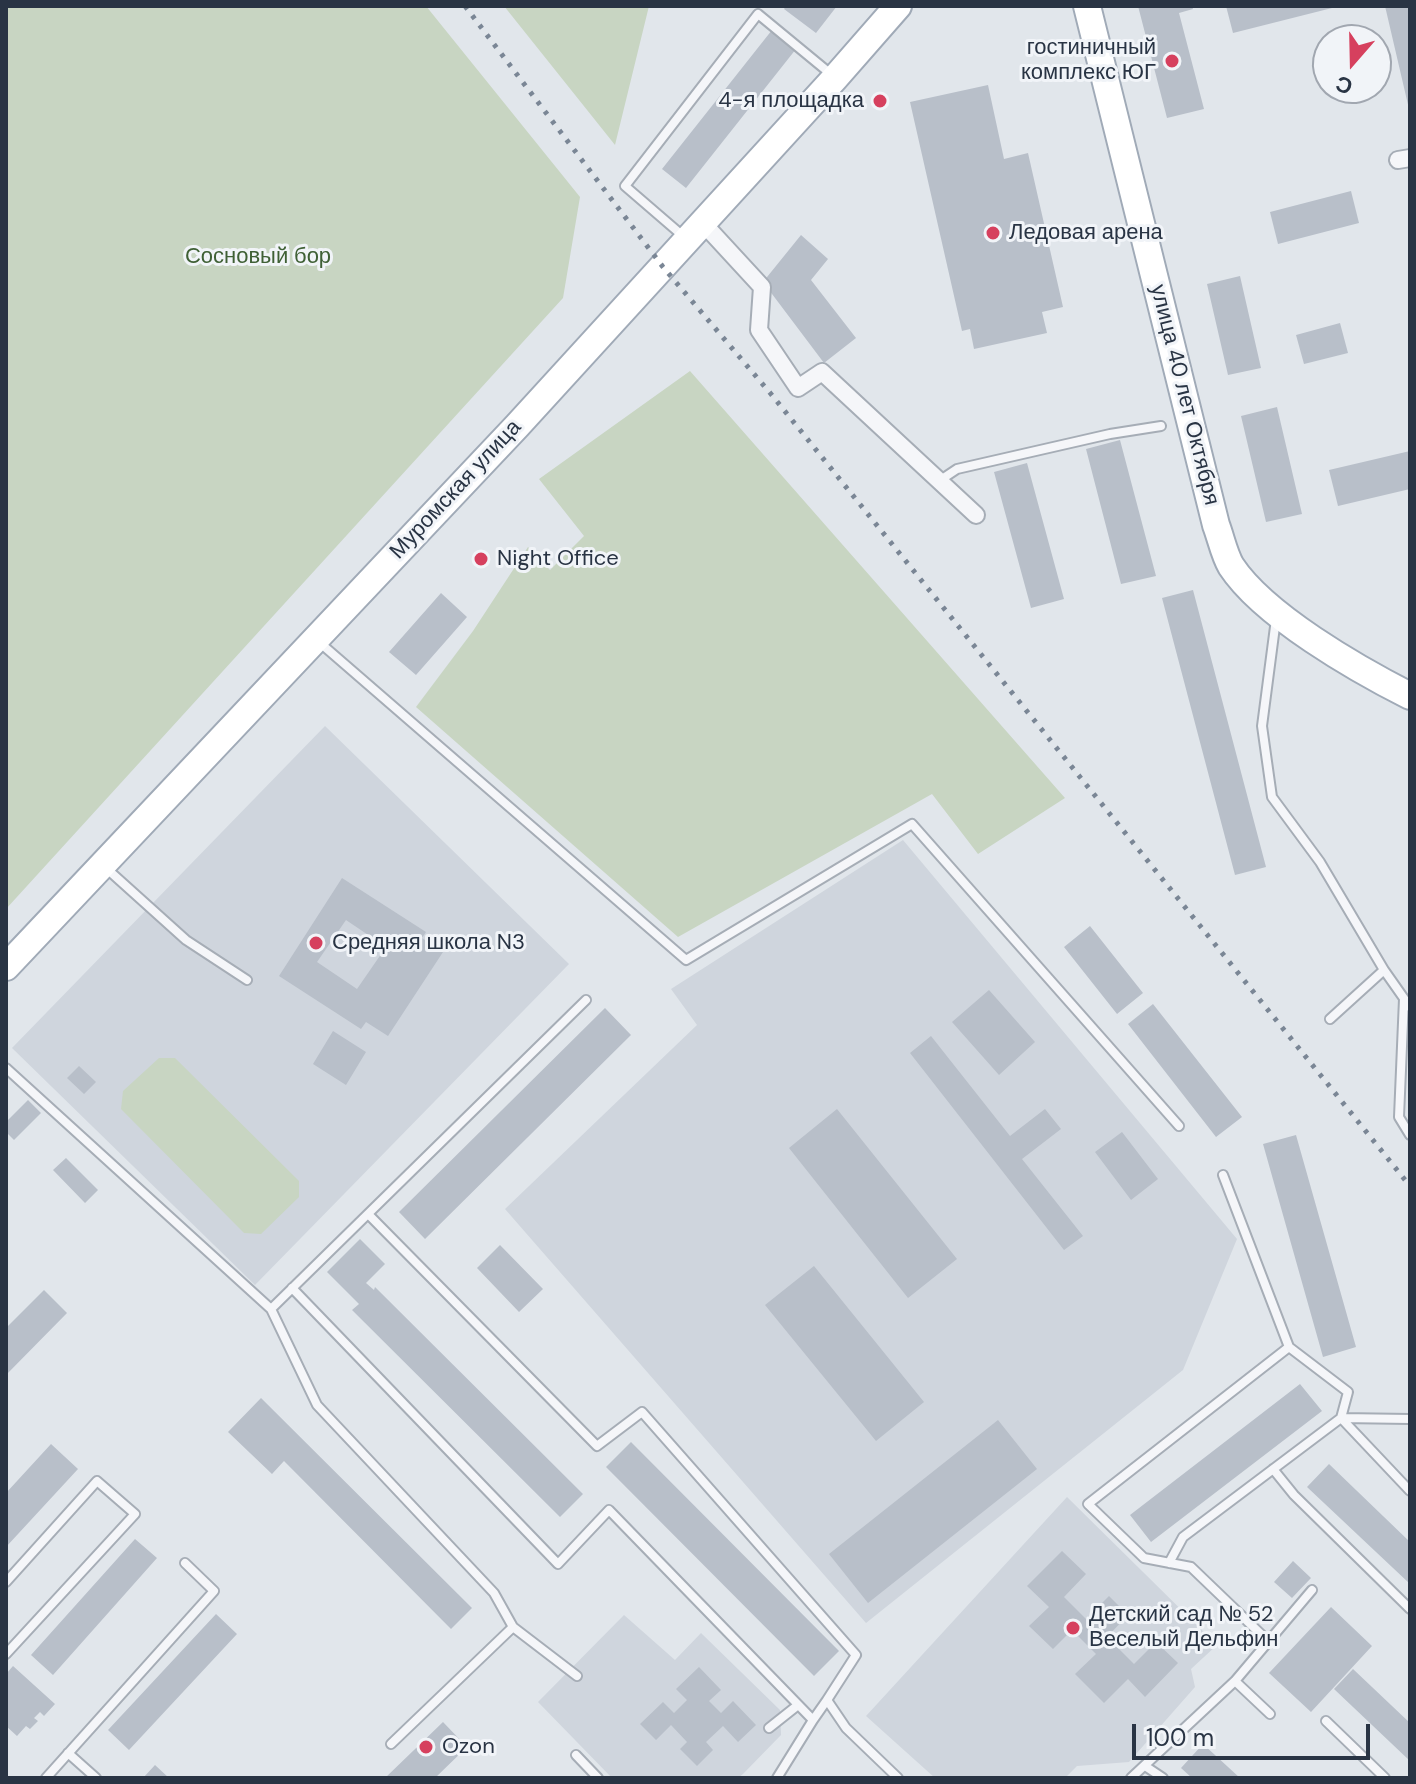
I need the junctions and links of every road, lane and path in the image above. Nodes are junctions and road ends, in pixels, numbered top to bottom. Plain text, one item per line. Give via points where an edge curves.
1 (765, 6) edge
2 (898, 6) edge
3 (1087, 6) edge
4 (758, 14) junction
5 (835, 78) junction
6 (695, 232) junction
7 (1161, 426) dead end
8 (939, 481) junction
9 (976, 515) dead end
10 (1277, 612) junction
11 (316, 639) junction
12 (1410, 696) edge
13 (102, 865) junction
14 (6, 967) edge
15 (1384, 970) junction
16 (247, 980) dead end
17 (586, 1000) dead end
18 (1407, 1003) edge
19 (1330, 1019) dead end
20 (6, 1068) edge
21 (1179, 1126) dead end
22 (1410, 1135) edge
23 (1223, 1175) dead end
24 (368, 1214) junction
25 (292, 1288) junction
26 (271, 1309) junction
27 (1289, 1347) junction
28 (1341, 1418) junction
29 (1410, 1419) edge
30 (1273, 1469) junction
31 (1410, 1491) edge
32 (185, 1563) dead end
33 (1169, 1563) junction
34 (6, 1582) edge
35 (1312, 1590) dead end
36 (1410, 1609) edge
37 (513, 1627) junction
38 (1268, 1641) junction
39 (6, 1654) edge
40 (577, 1676) dead end
41 (1235, 1681) junction
42 (827, 1700) junction
43 (798, 1705) junction
44 (1270, 1714) dead end
45 (813, 1720) junction
46 (1326, 1721) dead end
47 (769, 1728) dead end
48 (391, 1744) dead end
49 (68, 1753) junction
50 (576, 1755) dead end
51 (1145, 1766) junction
52 (46, 1778) edge
53 (96, 1778) edge
54 (598, 1778) edge
55 (777, 1778) edge
56 (898, 1778) edge
57 (1131, 1778) edge
58 (1163, 1778) edge
59 (1385, 1778) edge

1 - 4 lane
2 - 5 main road, Муромская улица
3 - 10 main road, улица 40 лет Октября via 1216,525 1231,565
4 - 5 lane
4 - 6 lane via 625,186
5 - 6 main road, Муромская улица
6 - 8 street via 762,287 759,330 798,388 822,372
6 - 11 main road, Муромская улица
7 - 8 lane via 957,469
8 - 9 street
10 - 12 main road, улица 40 лет Октября via 1357,669
10 - 15 lane via 1262,726 1272,797 1320,862
11 - 13 main road, Муромская улица
11 - 21 lane via 686,960 912,824
13 - 14 main road, Муромская улица
13 - 16 lane via 186,940
15 - 18 lane
15 - 19 lane
17 - 24 lane
18 - 22 lane via 1399,1117
20 - 26 lane
23 - 27 lane
24 - 25 lane
24 - 42 lane via 597,1446 642,1412 856,1655
25 - 26 lane
25 - 43 lane via 558,1564 609,1510
26 - 37 lane via 317,1405 494,1593
27 - 28 lane via 1348,1392
27 - 33 lane via 1088,1504 1144,1558
28 - 29 lane
28 - 30 lane
28 - 31 lane
30 - 33 lane via 1183,1537
30 - 36 lane
32 - 49 lane via 214,1591
33 - 38 lane via 1191,1567
34 - 39 lane via 97,1481 135,1514
35 - 38 lane
37 - 40 lane
37 - 48 lane
38 - 41 lane
41 - 44 lane
41 - 51 lane
42 - 45 lane
42 - 56 lane via 846,1728
43 - 45 lane
43 - 47 lane
45 - 55 lane
46 - 59 lane
49 - 52 lane
49 - 53 lane
50 - 54 lane
51 - 57 lane
51 - 58 lane

